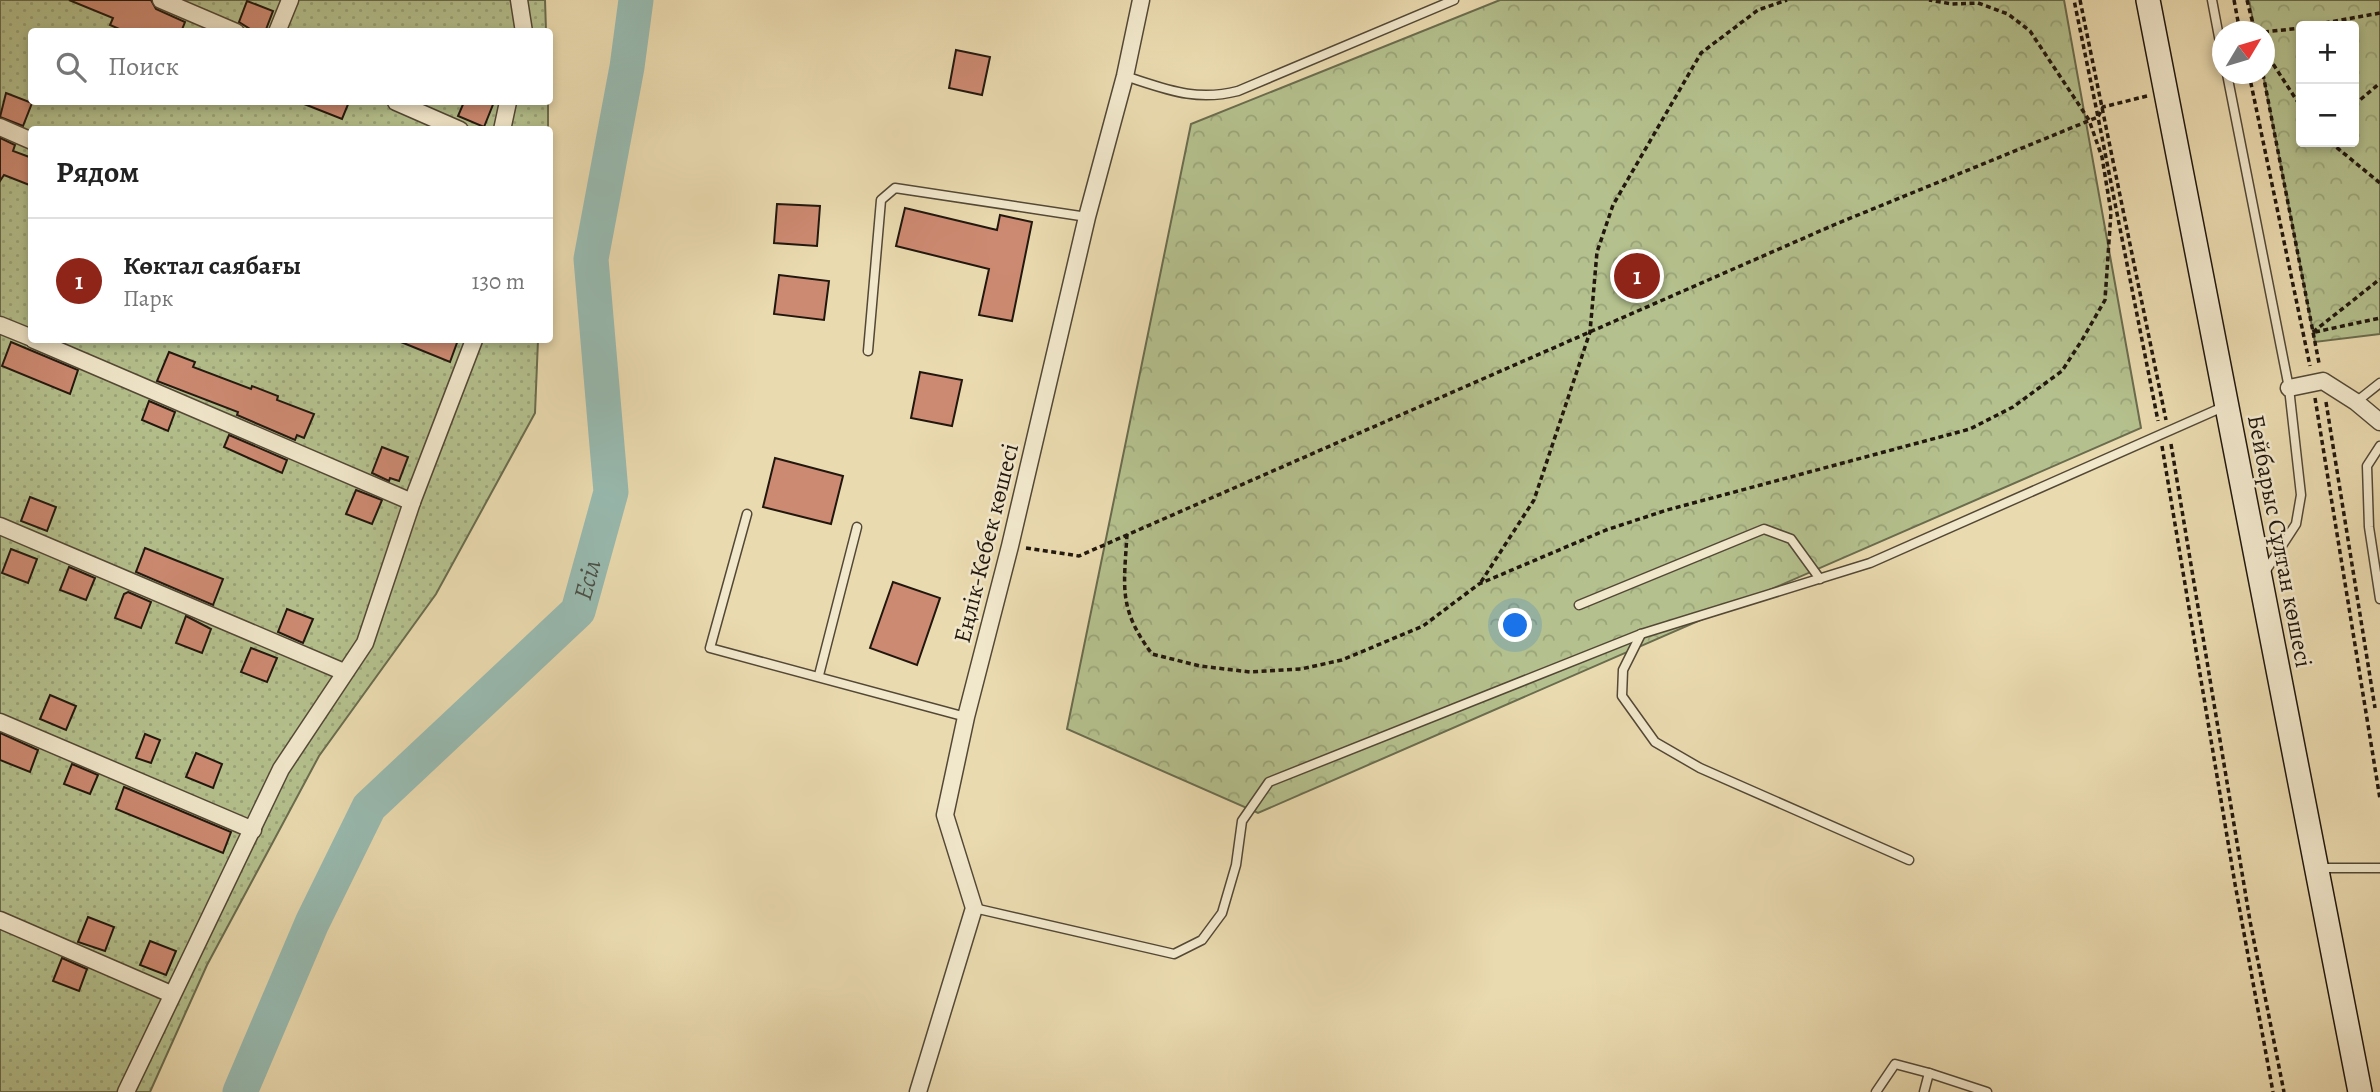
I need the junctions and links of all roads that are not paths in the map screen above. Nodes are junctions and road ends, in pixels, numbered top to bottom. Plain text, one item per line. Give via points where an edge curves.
1 (161, 0) edge
2 (290, 0) edge
3 (519, 0) edge
4 (1141, 0) edge
5 (1454, 0) edge
6 (2148, 0) edge
7 (2212, 0) edge
8 (2216, 21) edge
9 (227, 28) edge
10 (278, 28) edge
11 (523, 28) edge
12 (1125, 76) junction
13 (2229, 84) edge
14 (404, 105) edge
15 (507, 105) edge
16 (451, 126) edge
17 (503, 126) edge
18 (0, 127) edge
19 (28, 139) edge
20 (1087, 217) junction
21 (0, 325) edge
22 (28, 337) edge
23 (42, 343) edge
24 (473, 343) edge
25 (868, 351) dead end
26 (2380, 383) edge
27 (2289, 388) junction
28 (2356, 402) junction
29 (2226, 406) junction
30 (2380, 422) edge
31 (2380, 446) edge
32 (412, 502) junction
33 (747, 514) dead end
34 (0, 526) edge
35 (857, 527) dead end
36 (2262, 578) junction
37 (1819, 579) junction
38 (2380, 599) edge
39 (1579, 605) dead end
40 (1641, 634) junction
41 (344, 672) junction
42 (819, 675) junction
43 (966, 717) junction
44 (0, 722) edge
45 (254, 830) junction
46 (1909, 860) dead end
47 (2380, 867) edge
48 (2317, 869) junction
49 (974, 908) junction
50 (0, 920) edge
51 (171, 994) junction
52 (1929, 1073) junction
53 (126, 1092) edge
54 (918, 1092) edge
55 (1876, 1092) edge
56 (1924, 1092) edge
57 (1987, 1092) edge
58 (2360, 1092) edge

1 - 9 street
2 - 10 street
3 - 11 street
4 - 12 street, Еңлік-Кебек көшесі
5 - 12 lane via 1238,91 1213,97 1180,94
6 - 29 street, Бейбарыс Сұлтан көшесі
7 - 8 lane
12 - 20 street, Еңлік-Кебек көшесі
13 - 27 lane
14 - 16 street
15 - 17 street
18 - 19 street
20 - 25 lane via 895,188 881,200
20 - 43 street, Еңлік-Кебек көшесі
21 - 22 street
23 - 32 street
24 - 32 street
26 - 28 lane
27 - 28 street via 2323,381
27 - 36 lane via 2301,495 2296,524
28 - 30 street
29 - 36 street, Бейбарыс Сұлтан көшесі
29 - 37 lane via 1870,563
31 - 38 lane via 2367,466 2369,527
32 - 41 street via 365,643
33 - 42 lane via 710,648
34 - 41 street
35 - 42 lane
36 - 48 street, Бейбарыс Сұлтан көшесі
37 - 39 lane via 1791,539 1764,529
37 - 40 lane
40 - 46 lane via 1623,670 1622,696 1655,742 1700,768
40 - 49 lane via 1269,782 1242,821 1222,913 1202,940 1174,954
41 - 45 street via 281,769
42 - 43 lane
43 - 49 street, Еңлік-Кебек көшесі via 945,815
44 - 45 street
45 - 51 street
47 - 48 lane
48 - 58 street, Бейбарыс Сұлтан көшесі
49 - 54 street
50 - 51 street
51 - 53 street
52 - 55 lane via 1895,1064
52 - 56 lane
52 - 57 lane

